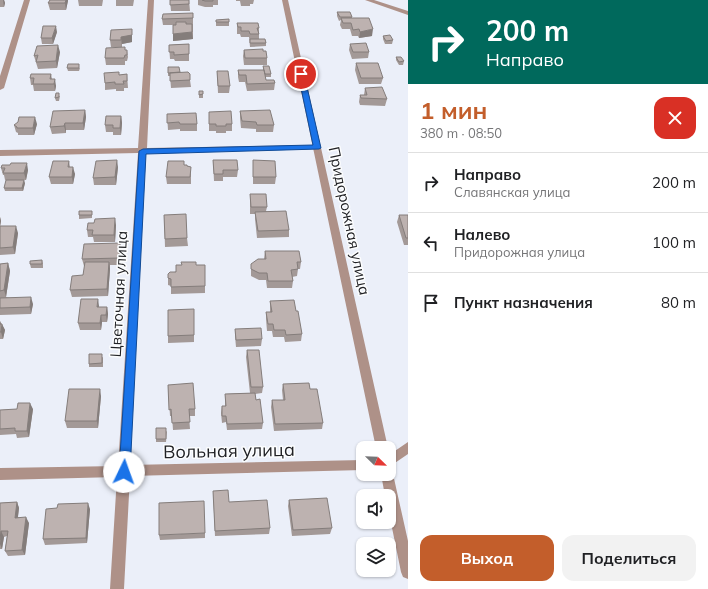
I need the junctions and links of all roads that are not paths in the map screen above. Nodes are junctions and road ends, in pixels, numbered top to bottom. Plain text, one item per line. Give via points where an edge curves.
1 (27, 0) edge
2 (151, 0) edge
3 (285, 0) edge
4 (368, 0) edge
5 (408, 13) edge
6 (0, 61) edge
7 (8, 61) junction
8 (0, 88) edge
9 (317, 148) junction
10 (143, 151) junction
11 (0, 153) edge
12 (380, 441) edge
13 (408, 447) edge
14 (396, 456) edge
15 (356, 465) edge
16 (124, 472) junction
17 (0, 474) edge
18 (388, 481) edge
19 (408, 572) edge
20 (117, 589) edge

1 - 7 street
2 - 10 street, Цветочная улица
3 - 9 street, Придорожная улица
4 - 5 street
6 - 7 street
7 - 8 street
9 - 10 street
9 - 12 street, Придорожная улица
10 - 11 street
10 - 16 street, Цветочная улица
13 - 14 street
15 - 16 street, Вольная улица
16 - 17 street, Вольная улица
16 - 20 street, Цветочная улица
18 - 19 street

